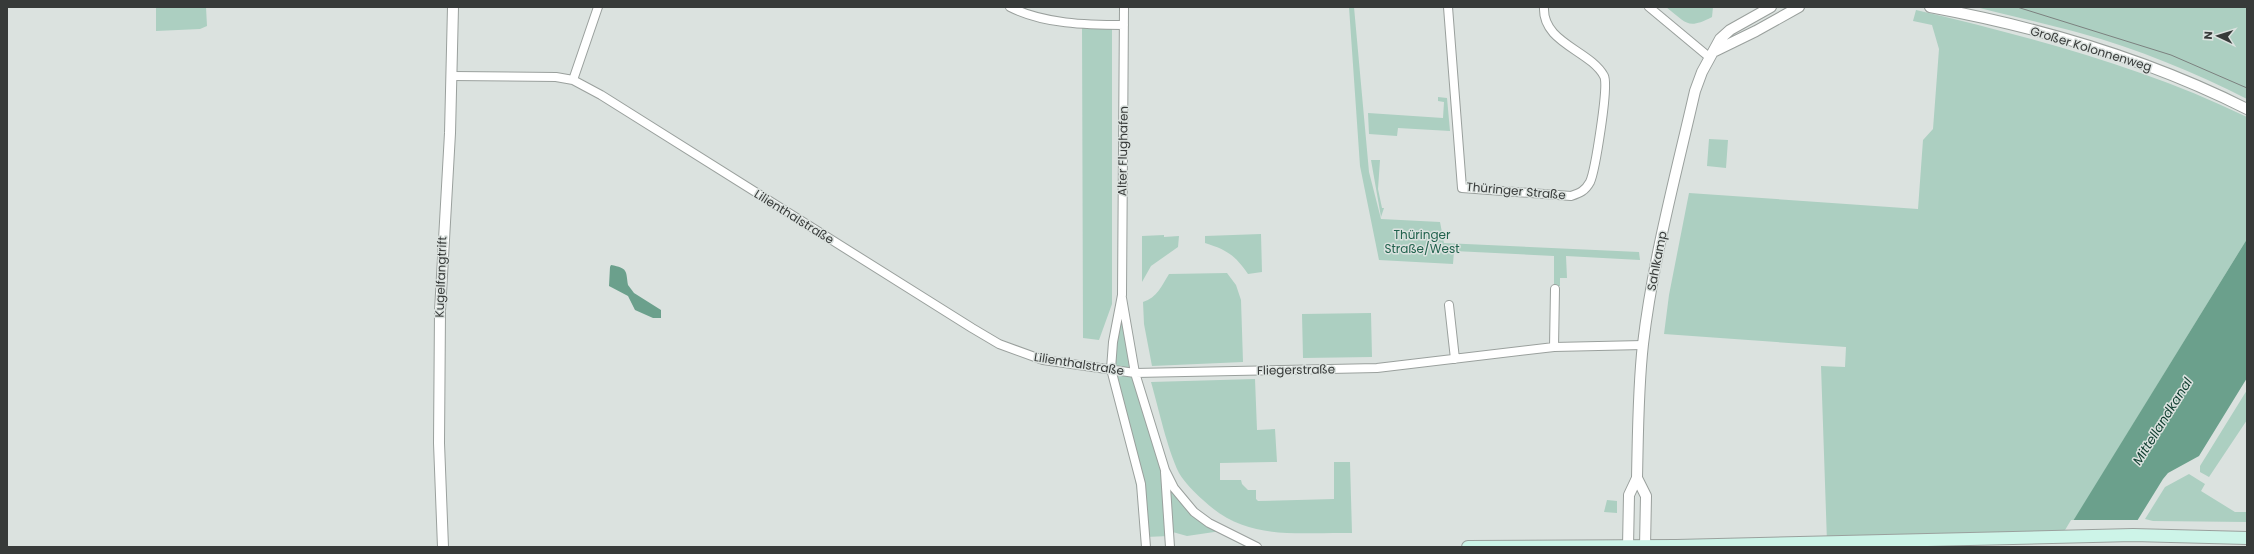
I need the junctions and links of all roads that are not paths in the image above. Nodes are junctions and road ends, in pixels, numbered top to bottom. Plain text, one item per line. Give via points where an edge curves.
1 (453, 7) edge
2 (598, 7) edge
3 (1010, 7) edge
4 (1124, 7) edge
5 (1448, 7) edge
6 (1544, 7) edge
7 (1649, 7) edge
8 (1771, 7) edge
9 (1799, 7) edge
10 (1930, 7) edge
11 (1124, 25) junction
12 (1712, 54) junction
13 (452, 76) junction
14 (573, 80) junction
15 (2247, 109) edge
16 (1555, 289) dead end
17 (1122, 296) junction
18 (1449, 305) dead end
19 (1643, 345) junction
20 (1554, 347) junction
21 (1455, 359) junction
22 (1111, 369) junction
23 (1135, 373) junction
24 (1165, 470) junction
25 (1637, 478) junction
26 (2247, 538) edge
27 (1628, 546) edge
28 (443, 547) edge
29 (1146, 547) edge
30 (1170, 547) edge
31 (1257, 547) edge
32 (1468, 547) edge
33 (1646, 547) edge

1 - 13 street, Kugelfangtrift
2 - 14 street
3 - 11 street via 1031,16 1095,25
4 - 11 street, Alter Flughafen
5 - 6 street, Thüringer Straße via 1462,188 1571,196 1582,192 1594,174 1605,78 1599,69 1555,34 1547,23
7 - 12 street
8 - 12 street, Sahlkamp via 1730,30 1720,39
9 - 12 street
10 - 15 street, Großer Kolonnenweg via 2030,30 2099,50 2205,88
11 - 17 street, Alter Flughafen
12 - 19 street, Sahlkamp via 1695,91 1657,260
13 - 14 street, Lilienthalstraße via 543,76
13 - 28 street, Kugelfangtrift via 440,311 439,443
14 - 22 street, Lilienthalstraße via 999,344 1043,360
16 - 20 street
17 - 22 street, Alter Flughafen via 1113,342
17 - 23 street, Alter Flughafen
18 - 21 street
19 - 20 street, Fliegerstraße
19 - 25 street, Sahlkamp
20 - 21 street, Fliegerstraße
21 - 23 street, Fliegerstraße via 1377,368
22 - 23 street, Lilienthalstraße
22 - 29 street, Alter Flughafen via 1141,484
23 - 24 street, Alter Flughafen
24 - 30 street, Alter Flughafen
24 - 31 street, Alter Flughafen via 1175,489 1194,512 1221,531
25 - 27 street, Sahlkamp via 1629,494
25 - 33 street, Sahlkamp via 1646,496
26 - 33 main road via 2058,536
27 - 32 main road
27 - 33 main road

